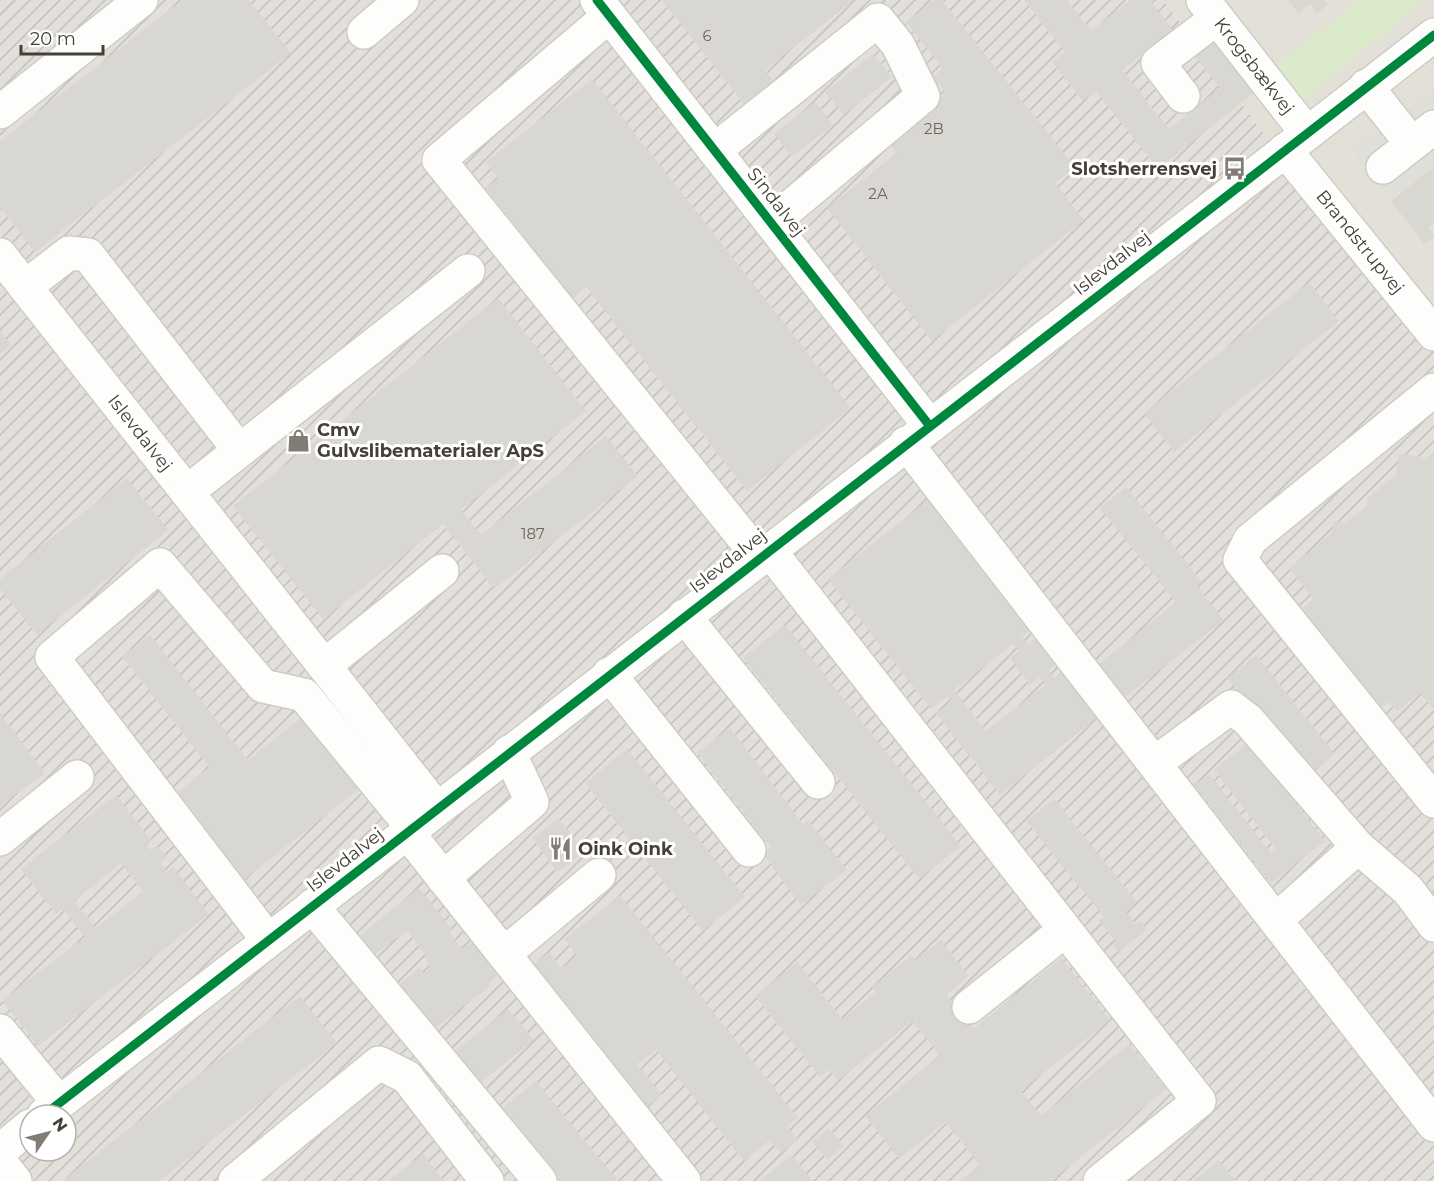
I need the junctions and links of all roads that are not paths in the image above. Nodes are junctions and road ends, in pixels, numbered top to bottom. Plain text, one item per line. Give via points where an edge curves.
1 (141, 0) edge
2 (402, 0) edge
3 (603, 8) edge
4 (1210, 9) edge
5 (364, 32) dead end
6 (1434, 35) edge
7 (1366, 86) junction
8 (1183, 96) dead end
9 (0, 112) edge
10 (1423, 136) edge
11 (1295, 141) junction
12 (715, 150) junction
13 (1383, 167) dead end
14 (771, 223) junction
15 (0, 255) edge
16 (468, 272) dead end
17 (25, 287) junction
18 (1434, 334) edge
19 (1434, 390) edge
20 (917, 434) junction
21 (239, 450) junction
22 (188, 492) junction
23 (764, 554) junction
24 (442, 571) dead end
25 (684, 616) junction
26 (324, 666) junction
27 (609, 674) junction
28 (509, 752) junction
29 (1155, 763) junction
30 (77, 777) dead end
31 (818, 782) dead end
32 (1434, 801) edge
33 (419, 823) junction
34 (0, 839) edge
35 (1358, 847) junction
36 (749, 850) dead end
37 (599, 875) dead end
38 (443, 878) junction
39 (312, 906) junction
40 (1277, 919) junction
41 (1434, 924) edge
42 (1064, 931) junction
43 (268, 940) junction
44 (504, 954) junction
45 (969, 1007) dead end
46 (0, 1031) edge
47 (48, 1103) edge
48 (60, 1103) edge
49 (1434, 1125) edge
50 (8, 1141) edge
51 (15, 1181) edge
52 (235, 1181) edge
53 (488, 1181) edge
54 (540, 1181) edge
55 (684, 1181) edge
56 (1100, 1181) edge

1 - 9 street
2 - 5 street
3 - 12 street, Sindalvej
3 - 23 street via 439,160
4 - 8 street via 1158,63
4 - 11 street, Krogsbækvej
6 - 7 street, Islevdalvej
7 - 10 street
7 - 11 street, Islevdalvej
10 - 13 street
11 - 18 street, Brandstrupvej
11 - 20 street, Islevdalvej
12 - 14 street, Sindalvej
12 - 14 street via 878,20 898,45 923,96
14 - 20 street, Sindalvej
15 - 17 street, Islevdalvej
16 - 21 street
17 - 21 street via 69,253 88,255
17 - 22 street, Islevdalvej
19 - 32 street via 1250,540 1240,560
20 - 23 street, Islevdalvej
20 - 29 street, Sindalvej
21 - 22 street
22 - 26 street, Islevdalvej
23 - 25 street, Islevdalvej
23 - 42 street
24 - 26 street
25 - 27 street, Islevdalvej
25 - 31 street
26 - 33 street, Islevdalvej
27 - 28 street, Islevdalvej
27 - 36 street
28 - 33 street, Islevdalvej
28 - 38 street via 532,802
29 - 35 street via 1231,707 1248,720
29 - 40 street, Sindalvej
30 - 34 street
33 - 38 street
33 - 39 street, Islevdalvej
33 - 43 street via 304,695 263,686 160,565 52,657
35 - 40 street
35 - 41 street via 1408,890
37 - 44 street
38 - 44 street
39 - 43 street, Islevdalvej
39 - 54 street, Islevdalvej
40 - 49 street, Sindalvej
42 - 45 street
42 - 56 street via 1199,1101
43 - 48 street, Islevdalvej
44 - 55 street
46 - 47 street
50 - 51 street
52 - 53 street via 379,1063 407,1077

